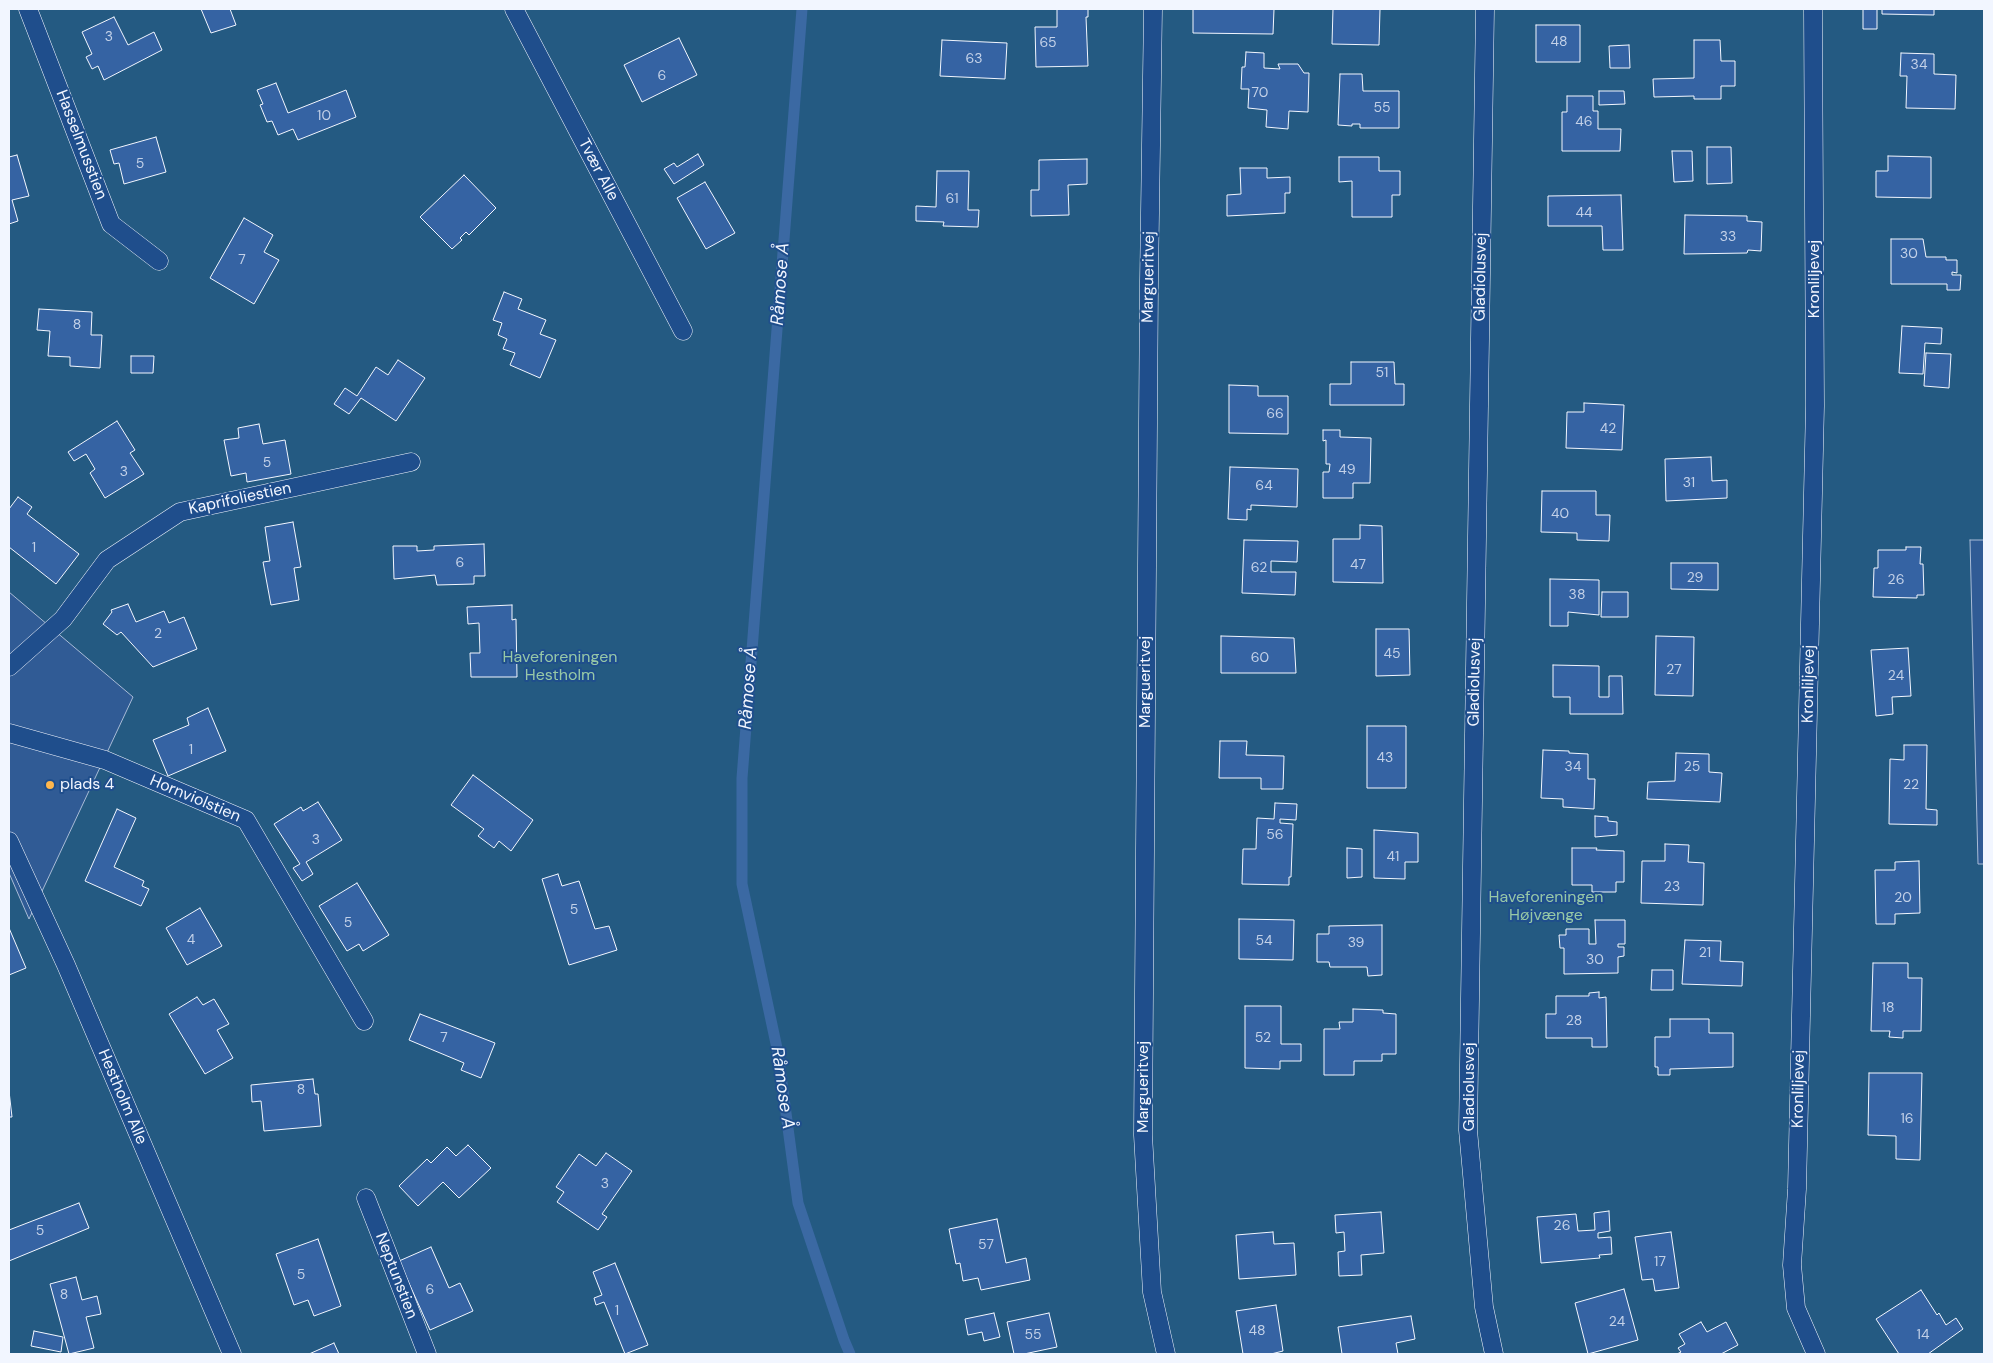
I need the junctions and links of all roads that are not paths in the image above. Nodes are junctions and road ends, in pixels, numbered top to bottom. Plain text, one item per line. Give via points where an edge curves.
1 (28, 9) edge
2 (514, 9) edge
3 (1153, 9) edge
4 (1485, 9) edge
5 (1814, 9) edge
6 (159, 261) dead end
7 (683, 331) dead end
8 (411, 462) dead end
9 (9, 667) edge
10 (9, 733) edge
11 (9, 841) edge
12 (364, 1021) dead end
13 (366, 1198) dead end
14 (232, 1354) edge
15 (427, 1354) edge
16 (1166, 1354) edge
17 (1494, 1354) edge
18 (1816, 1354) edge

1 - 6 lane, Hasselmusstien via 111,224
2 - 7 lane, Tvær Alle
3 - 16 lane, Margueritvej via 1143,1135 1152,1292
4 - 17 lane, Gladiolusvej via 1468,1130 1484,1307
5 - 18 lane, Kronliljevej via 1815,406 1797,1189 1792,1265 1796,1308
8 - 9 lane, Kaprifoliestien via 180,512 107,560 63,619
10 - 12 lane, Hornviolstien via 104,760 246,820
11 - 14 lane, Hestholm Alle via 66,965
13 - 15 lane, Neptunstien

